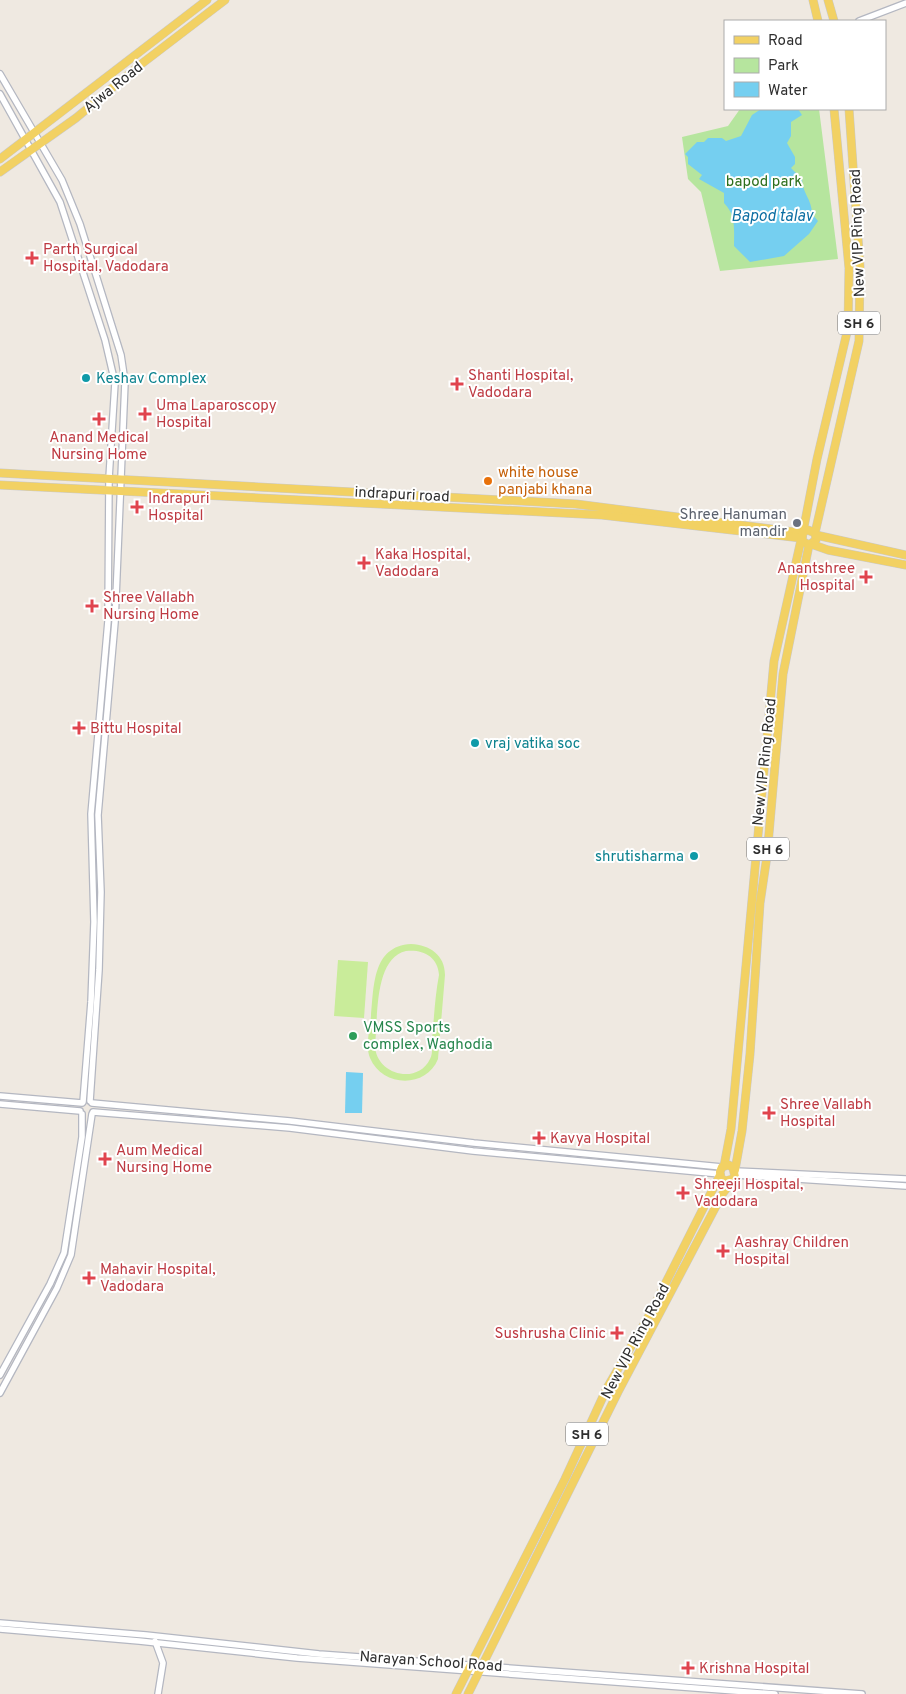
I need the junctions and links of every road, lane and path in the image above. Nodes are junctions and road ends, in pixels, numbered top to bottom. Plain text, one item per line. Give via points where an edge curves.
1 (207, 0) edge
2 (225, 0) edge
3 (814, 0) edge
4 (828, 0) edge
5 (906, 3) edge
6 (818, 20) edge
7 (834, 20) edge
8 (862, 20) edge
9 (0, 74) edge
10 (0, 94) edge
11 (834, 110) edge
12 (850, 110) edge
13 (34, 133) junction
14 (25, 140) junction
15 (40, 142) junction
16 (32, 149) junction
17 (0, 159) edge
18 (0, 172) edge
19 (114, 336) junction
20 (105, 340) junction
21 (0, 473) edge
22 (109, 478) junction
23 (120, 479) junction
24 (0, 486) edge
25 (109, 492) junction
26 (119, 492) junction
27 (815, 534) junction
28 (802, 536) junction
29 (810, 545) junction
30 (906, 555) edge
31 (906, 565) edge
32 (0, 1096) edge
33 (87, 1102) junction
34 (0, 1104) edge
35 (81, 1112) junction
36 (93, 1113) junction
37 (721, 1171) junction
38 (735, 1174) junction
39 (906, 1179) edge
40 (906, 1186) edge
41 (0, 1375) edge
42 (0, 1392) edge
43 (0, 1623) edge
44 (0, 1629) edge
45 (155, 1640) junction
46 (471, 1667) junction
47 (482, 1668) junction
48 (158, 1690) edge
49 (154, 1694) edge
50 (456, 1694) edge
51 (468, 1694) edge
52 (775, 1694) edge
53 (862, 1694) edge

1 - 13 main road, Ajwa Road
2 - 15 main road, Ajwa Road via 76,118
3 - 6 main road
4 - 7 main road
5 - 8 street
9 - 13 street
10 - 14 street
11 - 28 main road, New VIP Ring Road via 849,268 848,328
12 - 27 main road, New VIP Ring Road / SH 6 via 860,267 859,341
13 - 14 main road, Ajwa Road
13 - 15 street
14 - 16 street
14 - 17 main road, Ajwa Road
15 - 16 main road, Ajwa Road
15 - 19 street via 62,180 80,224
16 - 18 main road, Ajwa Road
16 - 20 street via 60,202
19 - 20 street
19 - 23 street via 121,355 124,382
20 - 22 street via 115,382
21 - 22 main road, indrapuri road
22 - 23 main road, indrapuri road
22 - 25 street
23 - 26 street
23 - 28 main road, indrapuri road via 576,504 647,511
24 - 25 main road, indrapuri road
25 - 26 main road, indrapuri road
25 - 33 street via 108,621 91,814 94,922
26 - 28 main road, indrapuri road via 602,515
26 - 33 street via 115,622 98,815 101,892 99,970
27 - 28 main road via 808,530
27 - 29 main road, New VIP Ring Road via 816,540
27 - 30 main road
28 - 29 main road
28 - 37 main road, New VIP Ring Road / SH 6 via 773,666 731,1129
29 - 31 main road
29 - 38 main road, New VIP Ring Road / SH 6 via 783,674 778,751 759,918 750,1054
32 - 33 street
33 - 35 street
33 - 36 street
33 - 37 street via 322,1124
34 - 35 street
35 - 36 street via 87,1116
35 - 41 street via 82,1137 64,1253
36 - 37 street via 290,1128 473,1151
36 - 42 street via 71,1256
37 - 38 main road via 731,1166
37 - 38 main road via 725,1181
37 - 46 main road, New VIP Ring Road / SH 6 via 652,1312 607,1388
38 - 39 street via 788,1171
38 - 40 street
38 - 47 main road, New VIP Ring Road / SH 6 via 618,1392
43 - 45 street
44 - 45 street
45 - 46 street, Narayan School Road via 296,1658
45 - 48 street via 160,1652
46 - 47 street, Narayan School Road
46 - 50 main road, New VIP Ring Road / SH 6
47 - 51 main road, New VIP Ring Road / SH 6
47 - 52 street
47 - 53 street, Narayan School Road
48 - 49 street

